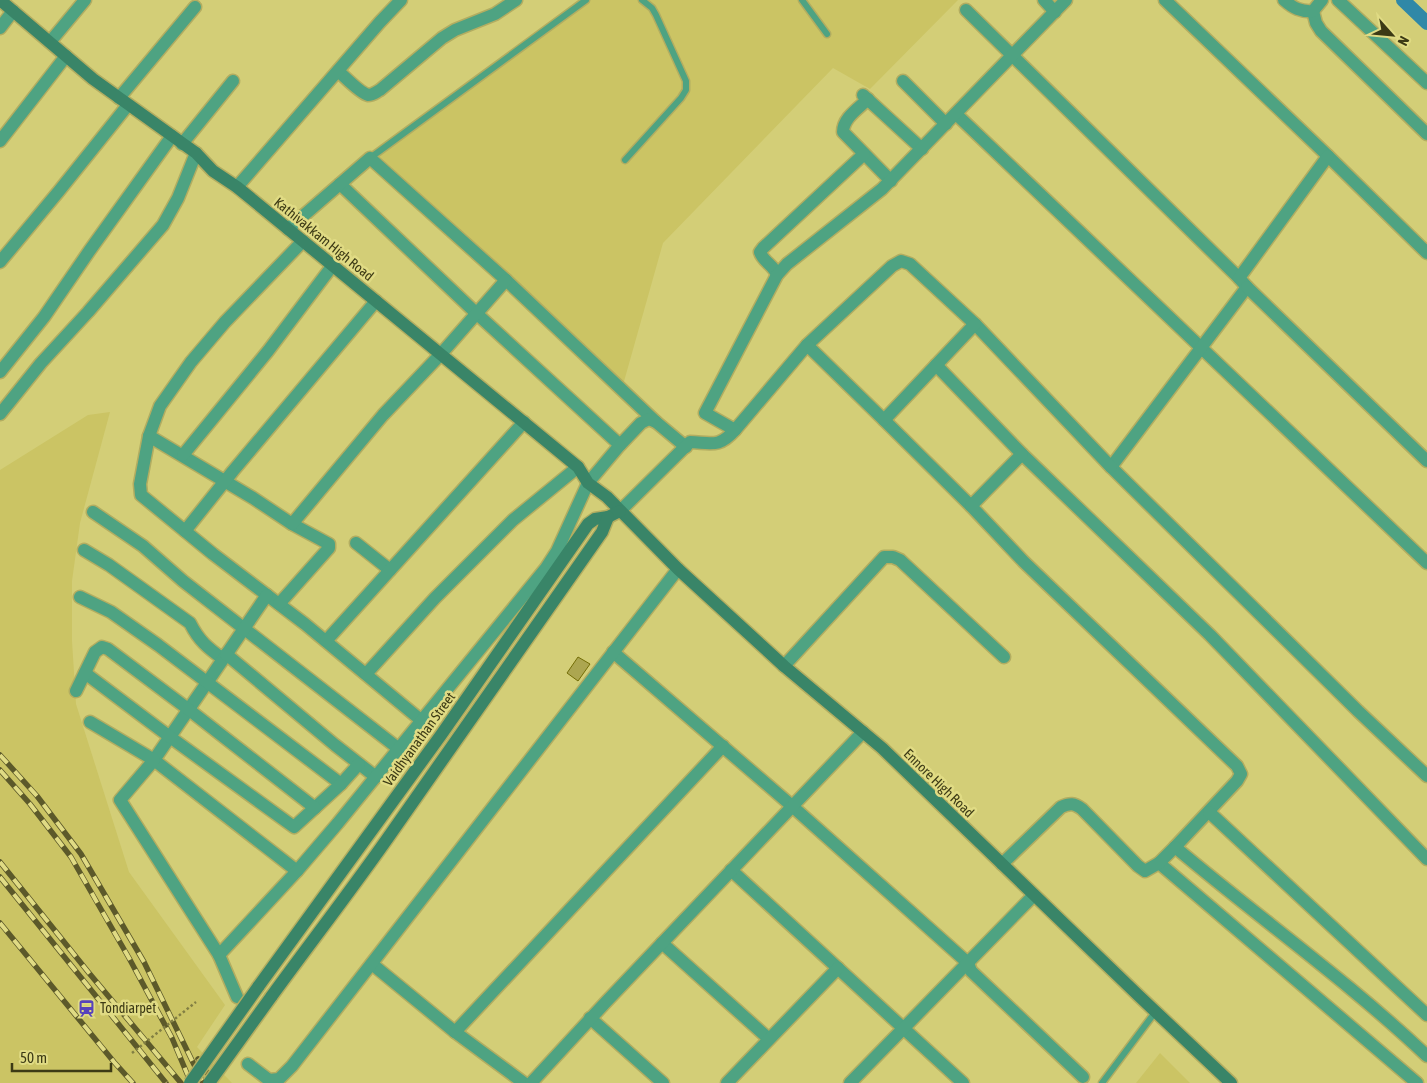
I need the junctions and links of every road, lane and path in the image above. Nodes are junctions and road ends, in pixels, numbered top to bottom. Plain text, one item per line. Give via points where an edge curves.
1 (0, 0) edge
2 (85, 0) edge
3 (401, 0) edge
4 (516, 0) edge
5 (586, 0) edge
6 (642, 0) edge
7 (802, 0) edge
8 (1044, 0) edge
9 (1066, 0) edge
10 (1165, 0) edge
11 (1284, 0) edge
12 (1322, 0) edge
13 (1338, 0) edge
14 (195, 7) dead end
15 (966, 10) dead end
16 (13, 11) junction
17 (1313, 11) junction
18 (1055, 12) junction
19 (0, 28) edge
20 (827, 34) dead end
21 (50, 42) junction
22 (1013, 55) junction
23 (66, 56) junction
24 (338, 70) junction
25 (233, 81) dead end
26 (903, 81) dead end
27 (1427, 83) edge
28 (124, 101) junction
29 (956, 114) junction
30 (946, 124) junction
31 (1427, 134) edge
32 (177, 140) junction
33 (0, 141) edge
34 (922, 149) junction
35 (196, 154) junction
36 (864, 154) junction
37 (1328, 156) junction
38 (370, 158) junction
39 (625, 160) dead end
40 (891, 181) junction
41 (340, 184) junction
42 (238, 187) junction
43 (288, 229) junction
44 (303, 241) junction
45 (1427, 253) edge
46 (0, 262) edge
47 (333, 265) junction
48 (777, 275) junction
49 (506, 280) junction
50 (1243, 282) junction
51 (376, 301) junction
52 (476, 313) junction
53 (975, 324) junction
54 (807, 345) junction
55 (1202, 347) junction
56 (440, 354) junction
57 (936, 365) junction
58 (0, 372) edge
59 (0, 414) edge
60 (884, 420) junction
61 (524, 422) junction
62 (656, 422) junction
63 (734, 430) junction
64 (149, 436) junction
65 (620, 445) junction
66 (686, 447) junction
67 (1022, 454) junction
68 (182, 455) junction
69 (1427, 461) edge
70 (578, 467) junction
71 (1112, 467) junction
72 (225, 481) junction
73 (588, 483) junction
74 (971, 506) junction
75 (620, 511) junction
76 (93, 512) dead end
77 (608, 517) junction
78 (292, 524) junction
79 (186, 531) junction
80 (356, 543) dead end
81 (84, 550) dead end
82 (1427, 563) edge
83 (678, 569) junction
84 (390, 570) junction
85 (267, 595) junction
86 (80, 597) dead end
87 (280, 604) junction
88 (244, 628) junction
89 (326, 641) junction
90 (613, 652) junction
91 (225, 657) junction
92 (1004, 657) dead end
93 (784, 666) junction
94 (85, 673) junction
95 (366, 674) junction
96 (207, 682) junction
97 (76, 691) dead end
98 (188, 709) junction
99 (422, 720) junction
100 (90, 722) dead end
101 (863, 732) junction
102 (170, 737) junction
103 (723, 746) junction
104 (399, 749) junction
105 (154, 760) junction
106 (359, 764) junction
107 (1427, 776) edge
108 (376, 777) junction
109 (340, 784) junction
110 (792, 806) junction
111 (315, 808) junction
112 (1209, 812) junction
113 (1175, 847) junction
114 (1427, 859) edge
115 (1159, 863) junction
116 (1002, 864) junction
117 (731, 870) junction
118 (297, 871) junction
119 (1034, 895) junction
120 (662, 943) junction
121 (219, 955) junction
122 (968, 963) junction
123 (372, 964) junction
124 (838, 968) junction
125 (237, 997) dead end
126 (196, 1002) dead end
127 (1156, 1012) junction
128 (1427, 1016) edge
129 (590, 1018) junction
130 (904, 1028) junction
131 (455, 1032) junction
132 (770, 1039) junction
133 (132, 1054) dead end
134 (1427, 1056) edge
135 (248, 1064) dead end
136 (1083, 1077) dead end
137 (190, 1083) edge
138 (209, 1083) edge
139 (524, 1083) edge
140 (531, 1083) edge
141 (663, 1083) edge
142 (726, 1083) edge
143 (850, 1083) edge
144 (963, 1083) edge
145 (1102, 1083) edge
146 (1232, 1083) edge
147 (1417, 1083) edge

1 - 16 main road, Kathivakkam High Road
2 - 21 street
3 - 24 street
4 - 24 street via 495,14 454,30 373,94 362,92
5 - 38 lane
6 - 39 lane via 656,16 686,81 686,90
7 - 20 lane
8 - 18 street
9 - 18 street
10 - 37 street
11 - 17 street via 1295,9
12 - 17 street
13 - 27 street
14 - 28 street
15 - 22 street
16 - 19 street
16 - 21 main road, Kathivakkam High Road
17 - 31 street via 1321,31
18 - 22 street
21 - 23 main road, Kathivakkam High Road
22 - 29 street
22 - 50 street
23 - 28 main road, Kathivakkam High Road
23 - 33 street
24 - 42 street
25 - 32 street
26 - 30 street
28 - 32 main road, Kathivakkam High Road
28 - 46 street via 59,191
29 - 30 street
29 - 55 street
30 - 34 street
32 - 35 main road, Kathivakkam High Road
32 - 58 street
34 - 36 street via 865,97 843,126 843,132
34 - 40 street
35 - 42 main road, Kathivakkam High Road
35 - 59 street via 163,225
36 - 40 street
36 - 48 street via 760,252
37 - 45 street
37 - 50 street
38 - 41 street
38 - 49 street
40 - 48 street
41 - 43 street
41 - 52 street
42 - 43 main road, Kathivakkam High Road
43 - 44 main road, Kathivakkam High Road
44 - 47 main road, Kathivakkam High Road
44 - 64 street via 191,362 160,406
47 - 51 main road, Kathivakkam High Road
47 - 68 street
48 - 63 street via 705,413
49 - 52 street
49 - 62 street
50 - 55 street
50 - 69 street
51 - 56 main road, Kathivakkam High Road
51 - 72 street
52 - 56 street
52 - 65 street
53 - 54 street via 910,264 901,261
53 - 57 street
53 - 71 street
54 - 60 street
54 - 63 street
55 - 71 street
55 - 82 street
56 - 61 main road, Kathivakkam High Road
56 - 78 street via 383,415
57 - 60 street
57 - 67 street
60 - 74 street
61 - 70 main road, Kathivakkam High Road
61 - 84 street
62 - 65 street via 649,419 641,423
62 - 66 street
63 - 66 street via 720,443 690,442
64 - 68 street
64 - 79 street via 141,495
65 - 73 street
66 - 75 street
67 - 74 street
67 - 114 street via 1210,635
68 - 72 street
70 - 73 main road, Kathivakkam High Road
70 - 95 street via 513,520
71 - 107 street
72 - 78 street
72 - 79 street
73 - 75 main road, Kathivakkam High Road
73 - 99 street via 557,552 546,568
74 - 112 street via 1024,562 1237,766 1241,774 1237,781
75 - 77 main road, Vaidhyanathan Street
75 - 83 main road, Ennore High Road
76 - 88 street via 143,546
77 - 137 main road, Vaidhyanathan Street, bridge via 588,524 441,735
77 - 138 main road, bridge via 602,532 392,833
78 - 87 street via 330,544
79 - 85 street
80 - 84 street
81 - 91 street via 190,623 205,646
83 - 90 street
83 - 93 main road, Ennore High Road
84 - 89 street
85 - 87 street
85 - 88 street
86 - 96 street via 111,612
87 - 89 street
88 - 91 street
88 - 104 street
89 - 95 street
90 - 103 street
90 - 123 street
91 - 96 street
91 - 106 street
92 - 93 street via 900,560 884,557
93 - 101 main road, Ennore High Road
94 - 97 street
94 - 98 street via 95,652 102,647 116,654
94 - 102 street
95 - 99 street
96 - 98 street
96 - 109 street
98 - 102 street
98 - 111 street
99 - 104 street
100 - 105 street
101 - 110 street
101 - 116 main road, Ennore High Road
102 - 105 street
102 - 111 street via 294,827
103 - 110 street
103 - 131 street
104 - 108 street
105 - 118 street
105 - 121 street via 120,800
106 - 108 street
106 - 109 street
108 - 118 street
109 - 111 street
110 - 117 street
110 - 122 street
112 - 113 street
112 - 128 street
113 - 115 street
113 - 134 street via 1314,959
115 - 116 street via 1145,871 1082,809 1076,804 1068,804
115 - 147 street
116 - 119 main road, Ennore High Road
117 - 120 street
117 - 124 street
118 - 121 street
119 - 122 street
119 - 127 main road, Ennore High Road
120 - 129 street
120 - 132 street
121 - 125 street
122 - 130 street
122 - 136 street via 971,971
123 - 131 street
123 - 135 street via 279,1079 269,1080
124 - 130 street
124 - 132 street
126 - 133 path, bridge
127 - 145 lane
127 - 146 main road, Ennore High Road
129 - 140 street
129 - 141 street
130 - 143 street
130 - 144 street
131 - 139 street
132 - 142 street

